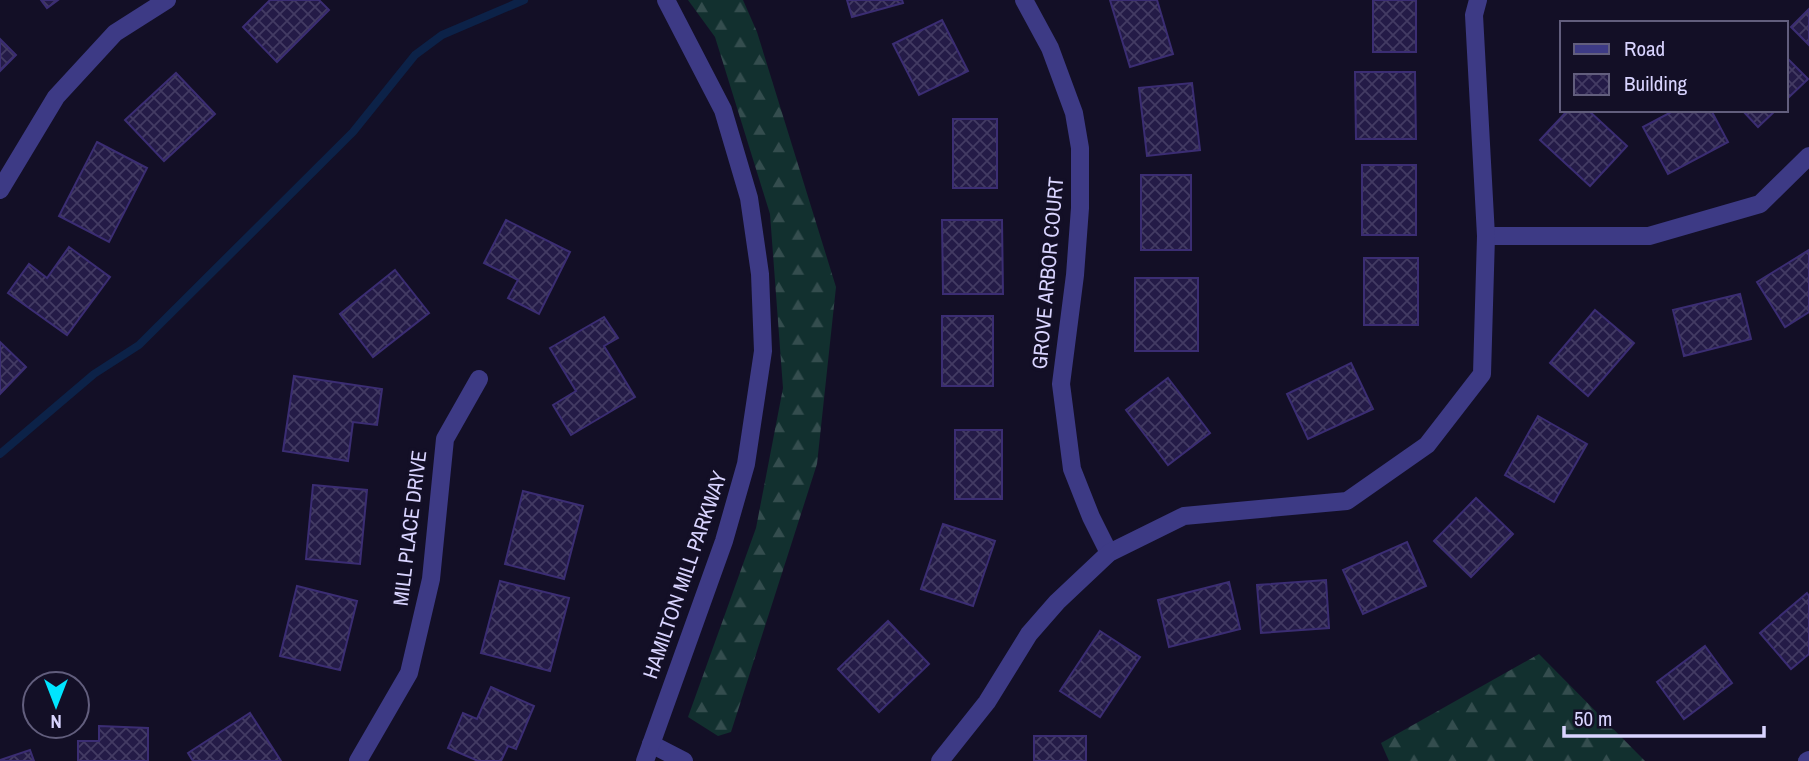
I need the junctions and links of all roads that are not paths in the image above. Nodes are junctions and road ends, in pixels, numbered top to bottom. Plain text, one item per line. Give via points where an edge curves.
1 (167, 0) edge
2 (666, 0) edge
3 (1024, 0) edge
4 (1478, 0) edge
5 (1809, 156) edge
6 (0, 190) edge
7 (1486, 236) junction
8 (479, 379) dead end
9 (1109, 553) junction
10 (648, 753) edge
11 (358, 761) edge
12 (684, 761) edge
13 (940, 761) edge

1 - 6 street via 115,33 55,97
2 - 10 street, HAMILTON MILL PARKWAY via 723,110 749,198 760,274 763,351 746,464 724,541
3 - 9 street, GROVE ARBOR COURT via 1050,48 1074,113 1080,148 1075,275 1062,384 1072,469
4 - 7 street via 1474,15
5 - 7 street via 1760,204 1649,236
7 - 9 street via 1482,374 1426,445 1347,500 1184,516
8 - 11 street, MILL PLACE DRIVE via 445,439 431,579 409,673
9 - 13 street via 1029,634 987,702
10 - 12 street

